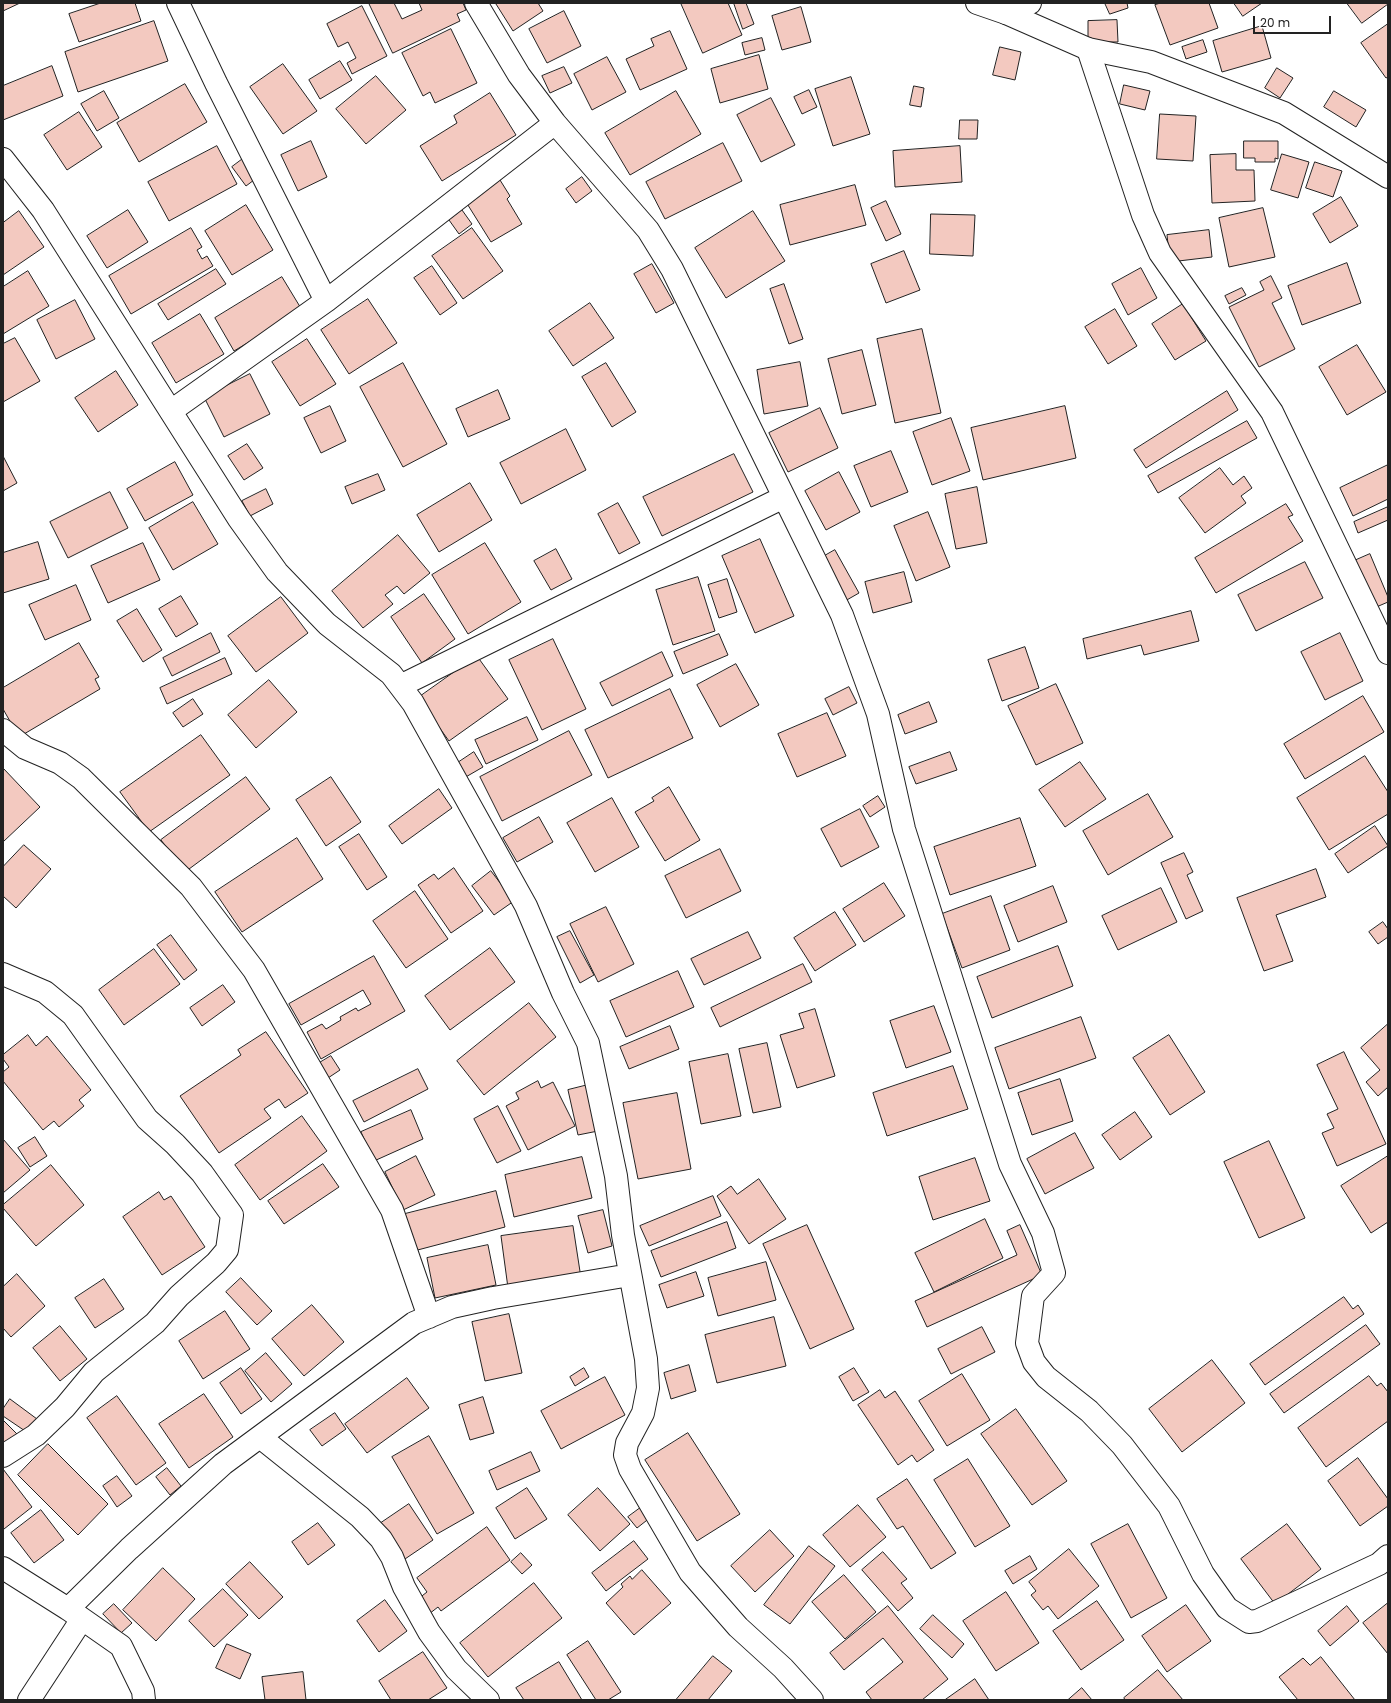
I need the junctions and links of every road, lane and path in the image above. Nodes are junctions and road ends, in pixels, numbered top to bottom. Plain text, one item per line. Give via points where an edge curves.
1 (178, 3) edge
2 (476, 3) edge
3 (977, 3) edge
4 (1030, 3) edge
5 (1006, 13) junction
6 (1088, 49) junction
7 (555, 123) junction
8 (3, 159) edge
9 (1388, 177) edge
10 (326, 302) junction
11 (171, 411) junction
12 (784, 497) junction
13 (1388, 653) edge
14 (400, 686) junction
15 (3, 730) edge
16 (3, 974) edge
17 (630, 1275) junction
18 (429, 1316) junction
19 (260, 1437) junction
20 (3, 1456) edge
21 (1388, 1556) edge
22 (3, 1568) edge
23 (75, 1614) junction
24 (29, 1700) edge
25 (144, 1700) edge
26 (488, 1700) edge
27 (812, 1700) edge

1 - 10 street
2 - 7 street via 519,75
3 - 5 street
4 - 5 street
5 - 6 street
6 - 9 street via 1151,62 1284,113
6 - 13 street via 1143,216 1160,253 1272,412
7 - 10 street
7 - 12 street via 648,230 664,256
8 - 11 street via 43,210
10 - 11 street
11 - 14 street via 277,572 327,624 391,674
12 - 14 street
12 - 21 street via 842,615 878,714 904,829 1007,1156 1043,1233 1054,1273 1033,1296 1027,1343 1034,1362 1046,1377 1089,1411 1122,1445 1169,1506 1207,1580 1227,1608 1241,1618 1249,1622 1257,1621 1379,1564
14 - 17 street via 413,704 526,906 588,1043 616,1176
15 - 18 street via 25,748 60,763 82,778 191,886 254,970 392,1210
16 - 20 street via 45,992 73,1015 147,1119 202,1173 232,1215 227,1250 216,1263 179,1296 155,1323 94,1372 65,1407 36,1435
17 - 18 street via 493,1298 452,1307
17 - 27 street via 646,1359 648,1388 643,1413 627,1442 625,1455 630,1469 690,1572 738,1627 783,1668
18 - 19 street via 414,1323
19 - 23 street via 217,1469 129,1549
19 - 26 street via 360,1517 381,1539 429,1632 456,1669
22 - 23 street
23 - 24 street
23 - 25 street via 121,1646 143,1691

